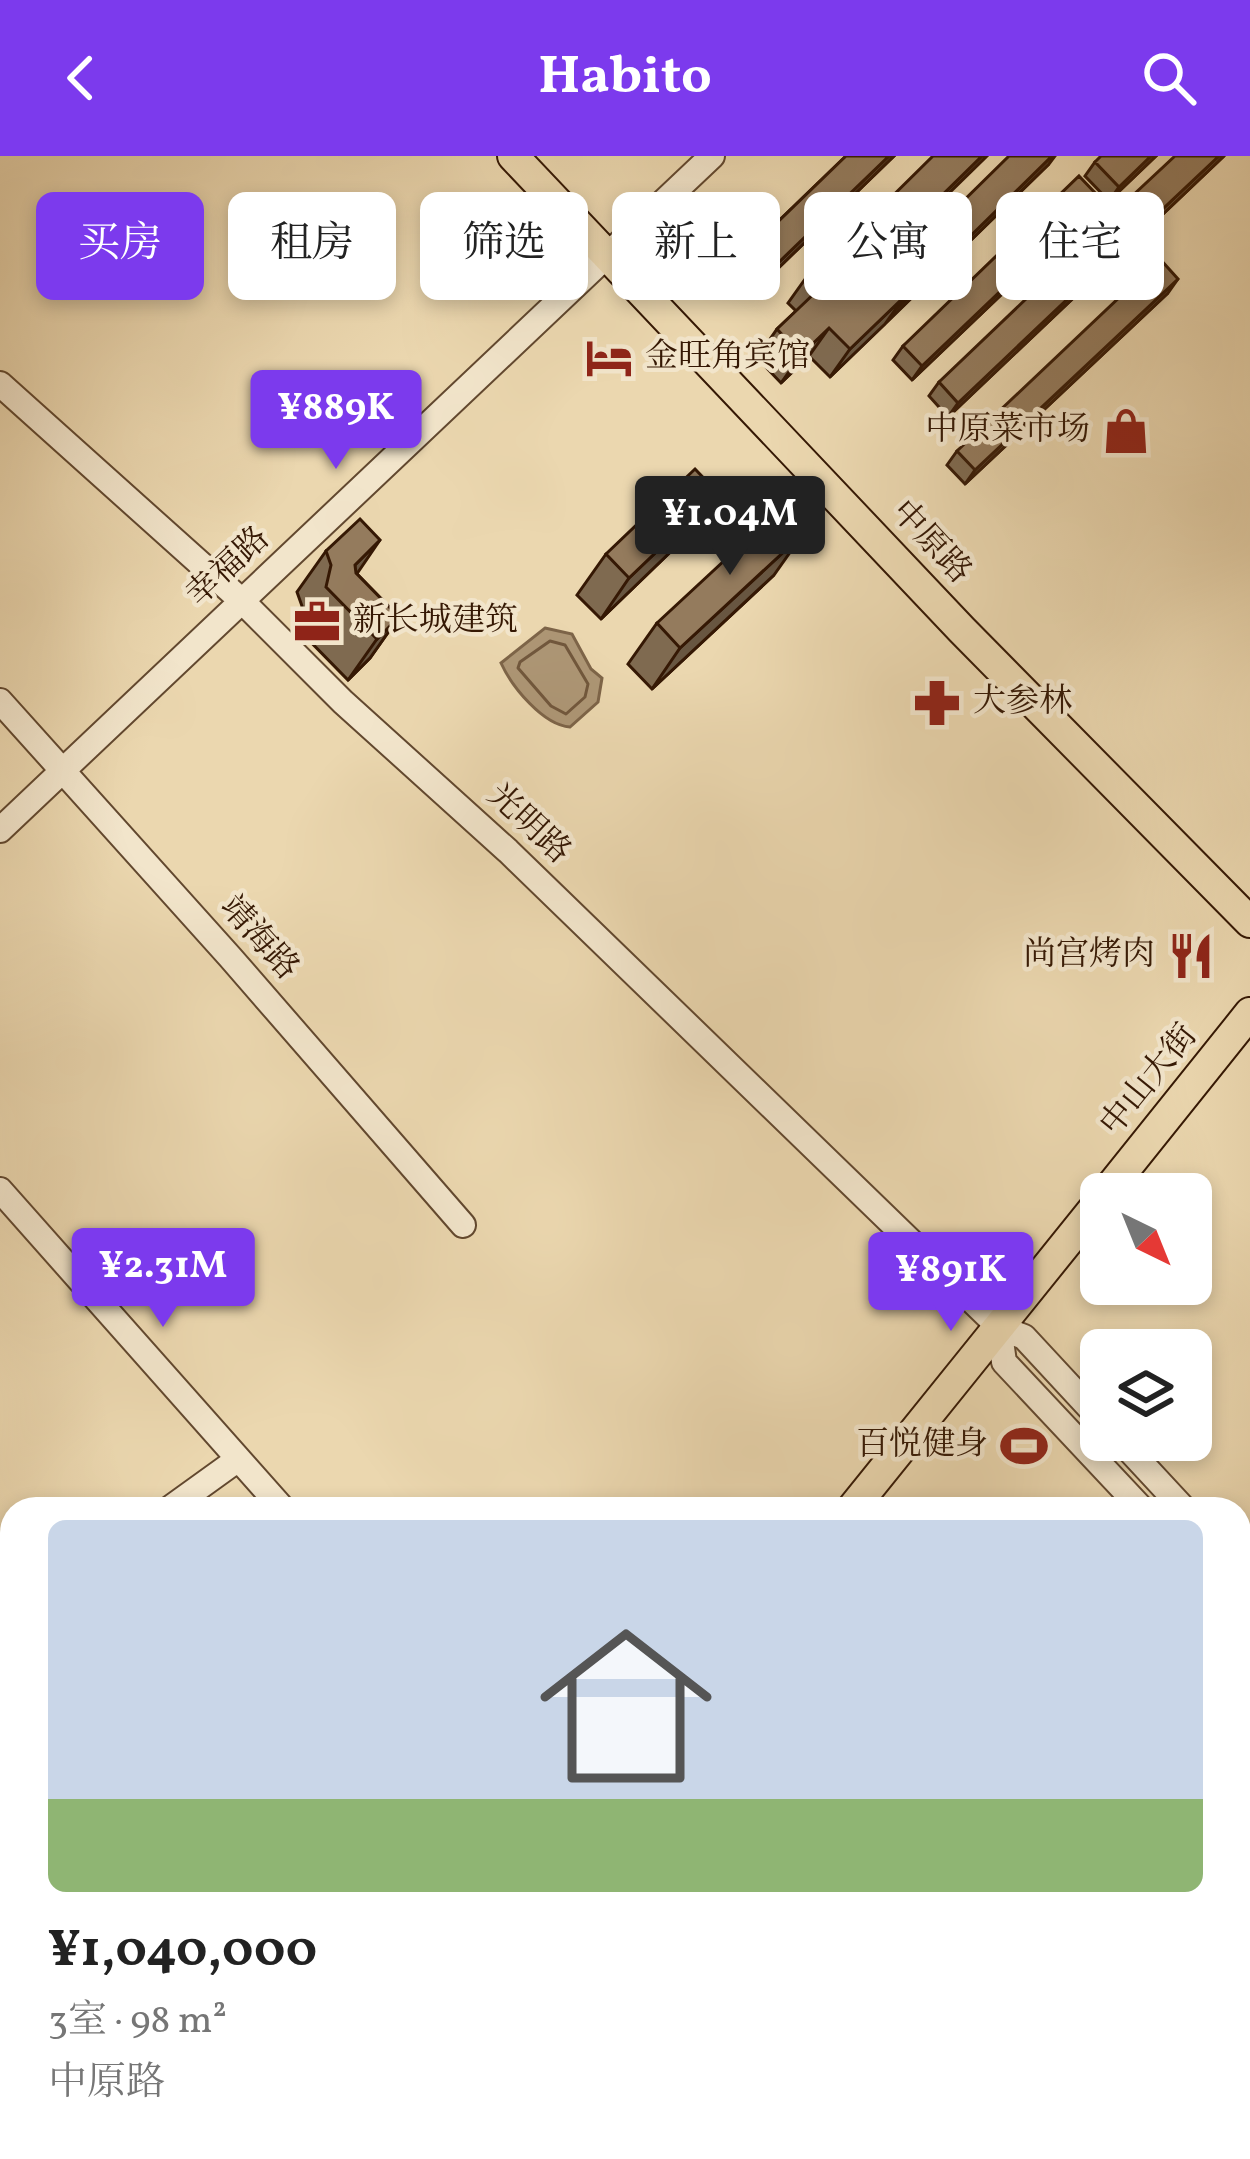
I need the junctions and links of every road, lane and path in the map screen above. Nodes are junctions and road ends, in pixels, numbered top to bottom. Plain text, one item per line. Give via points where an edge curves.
1 (513, 156) edge
2 (712, 156) edge
3 (610, 256) junction
4 (0, 384) edge
5 (242, 601) junction
6 (0, 701) edge
7 (63, 772) junction
8 (0, 830) edge
9 (1250, 922) edge
10 (1250, 1013) edge
11 (1122, 1173) edge
12 (0, 1190) edge
13 (463, 1225) dead end
14 (1080, 1226) edge
15 (999, 1327) junction
16 (1080, 1397) edge
17 (237, 1460) junction
18 (1139, 1461) edge
19 (186, 1497) edge
20 (272, 1497) edge
21 (862, 1497) edge
22 (1131, 1497) edge
23 (1173, 1497) edge

1 - 3 main road, 中原路
2 - 3 street, 幸福路
3 - 5 street, 幸福路
3 - 9 main road, 中原路
4 - 5 street, 光明路
5 - 7 street, 幸福路
5 - 15 street, 光明路
6 - 7 street, 靖海路
7 - 8 street, 幸福路
7 - 13 street, 靖海路
10 - 11 main road, 中山大街
12 - 17 street
14 - 15 main road, 中山大街
15 - 16 street, 光明路 via 1024,1337
15 - 21 main road, 中山大街
15 - 22 street, 光明路 via 1004,1362
17 - 19 street
17 - 20 street
18 - 23 street

